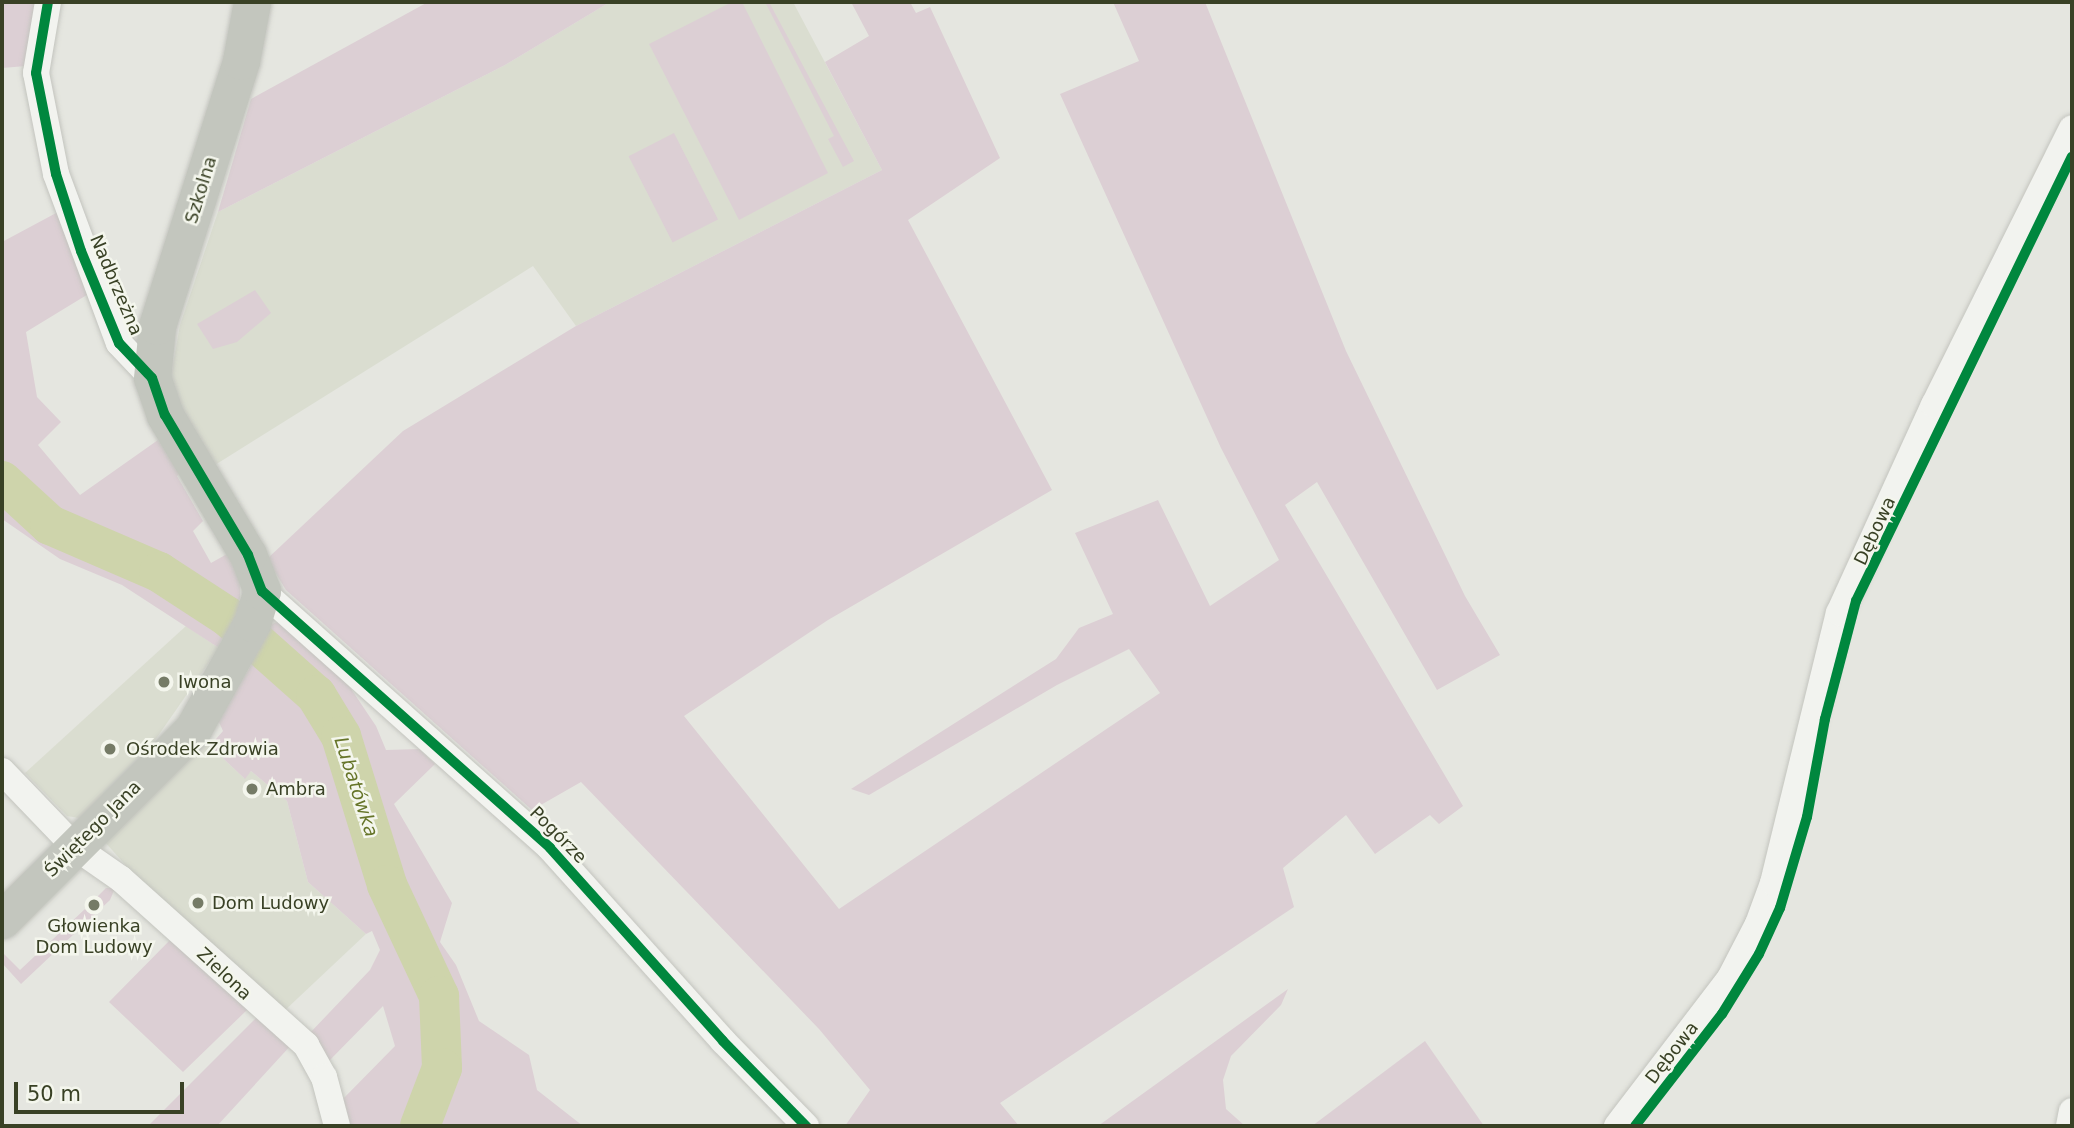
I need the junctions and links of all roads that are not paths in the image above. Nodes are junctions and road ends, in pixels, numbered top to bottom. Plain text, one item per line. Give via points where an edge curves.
1 (48, 2) edge
2 (252, 2) edge
3 (2072, 128) edge
4 (152, 378) junction
5 (257, 607) junction
6 (2, 771) edge
7 (75, 847) junction
8 (2, 920) edge
9 (2072, 1111) edge
10 (337, 1126) edge
11 (806, 1126) edge
12 (1617, 1126) edge
13 (2069, 1126) edge

1 - 4 street, Nadbrzeżna via 36,72 56,174 119,343
2 - 4 street, Szkolna via 241,61 157,326
3 - 12 street, Dębowa via 1934,405 1839,613 1773,883 1758,924 1730,978
4 - 5 street, Nadbrzeżna via 165,415 248,555
5 - 7 street, Świętego Jana via 193,729
5 - 11 street, Pogórze via 550,848
6 - 7 street, Zielona
7 - 8 street, Świętego Jana
7 - 10 street, Zielona via 121,879 306,1045 324,1077
9 - 13 street

